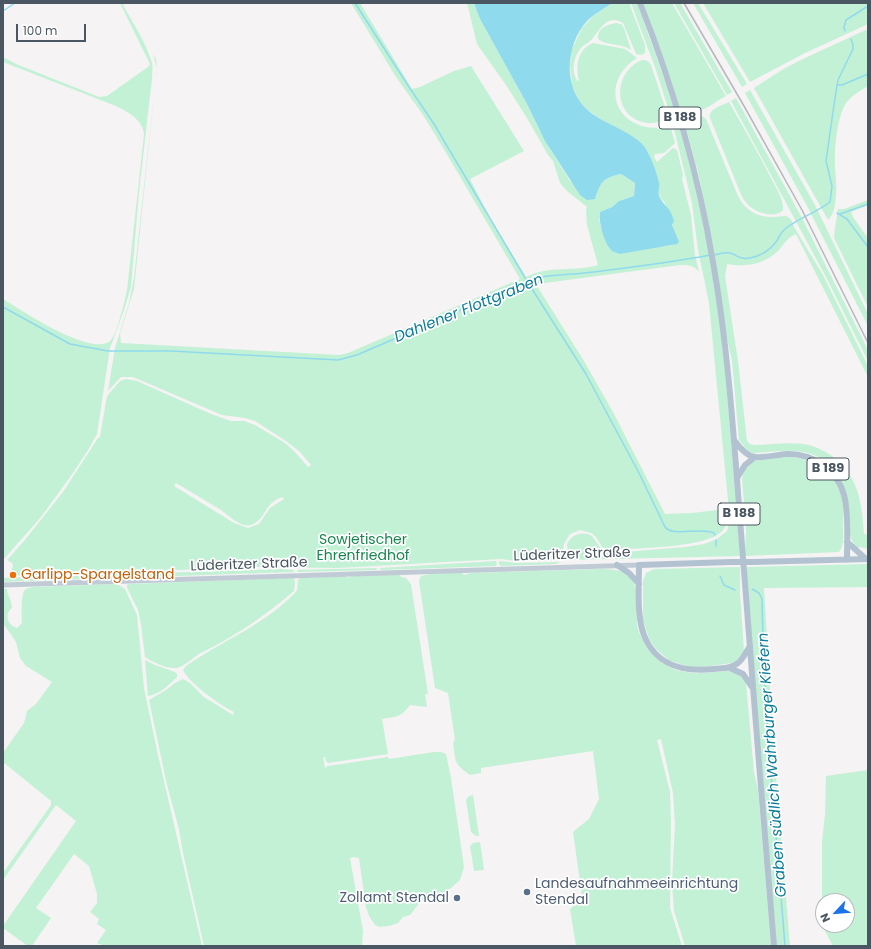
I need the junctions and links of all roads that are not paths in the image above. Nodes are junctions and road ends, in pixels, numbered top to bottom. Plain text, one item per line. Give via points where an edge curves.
1 (640, 3) edge
2 (733, 439) junction
3 (755, 457) junction
4 (737, 478) junction
5 (847, 542) junction
6 (867, 559) edge
7 (848, 560) junction
8 (618, 565) junction
9 (639, 565) junction
10 (639, 584) junction
11 (3, 585) edge
12 (750, 646) junction
13 (730, 668) junction
14 (753, 688) junction
15 (774, 946) edge

1 - 2 main road, B 188 via 665,69 697,181 713,262 724,341
2 - 3 main road via 742,450
2 - 4 main road, B 188
3 - 4 main road via 745,465
3 - 5 main road, B 189 via 801,455 816,460 828,469 838,480 844,495
4 - 12 main road, B 188
5 - 6 main road
5 - 7 main road, B 189
6 - 7 main road
7 - 9 main road, bridge
8 - 9 main road, Lüderitzer Straße
8 - 10 main road via 630,573
8 - 11 main road, Lüderitzer Straße
9 - 10 main road
10 - 13 main road via 642,628 649,645 658,656 673,666 686,670
12 - 13 main road via 741,660
12 - 14 main road
13 - 14 main road via 743,674
14 - 15 main road

